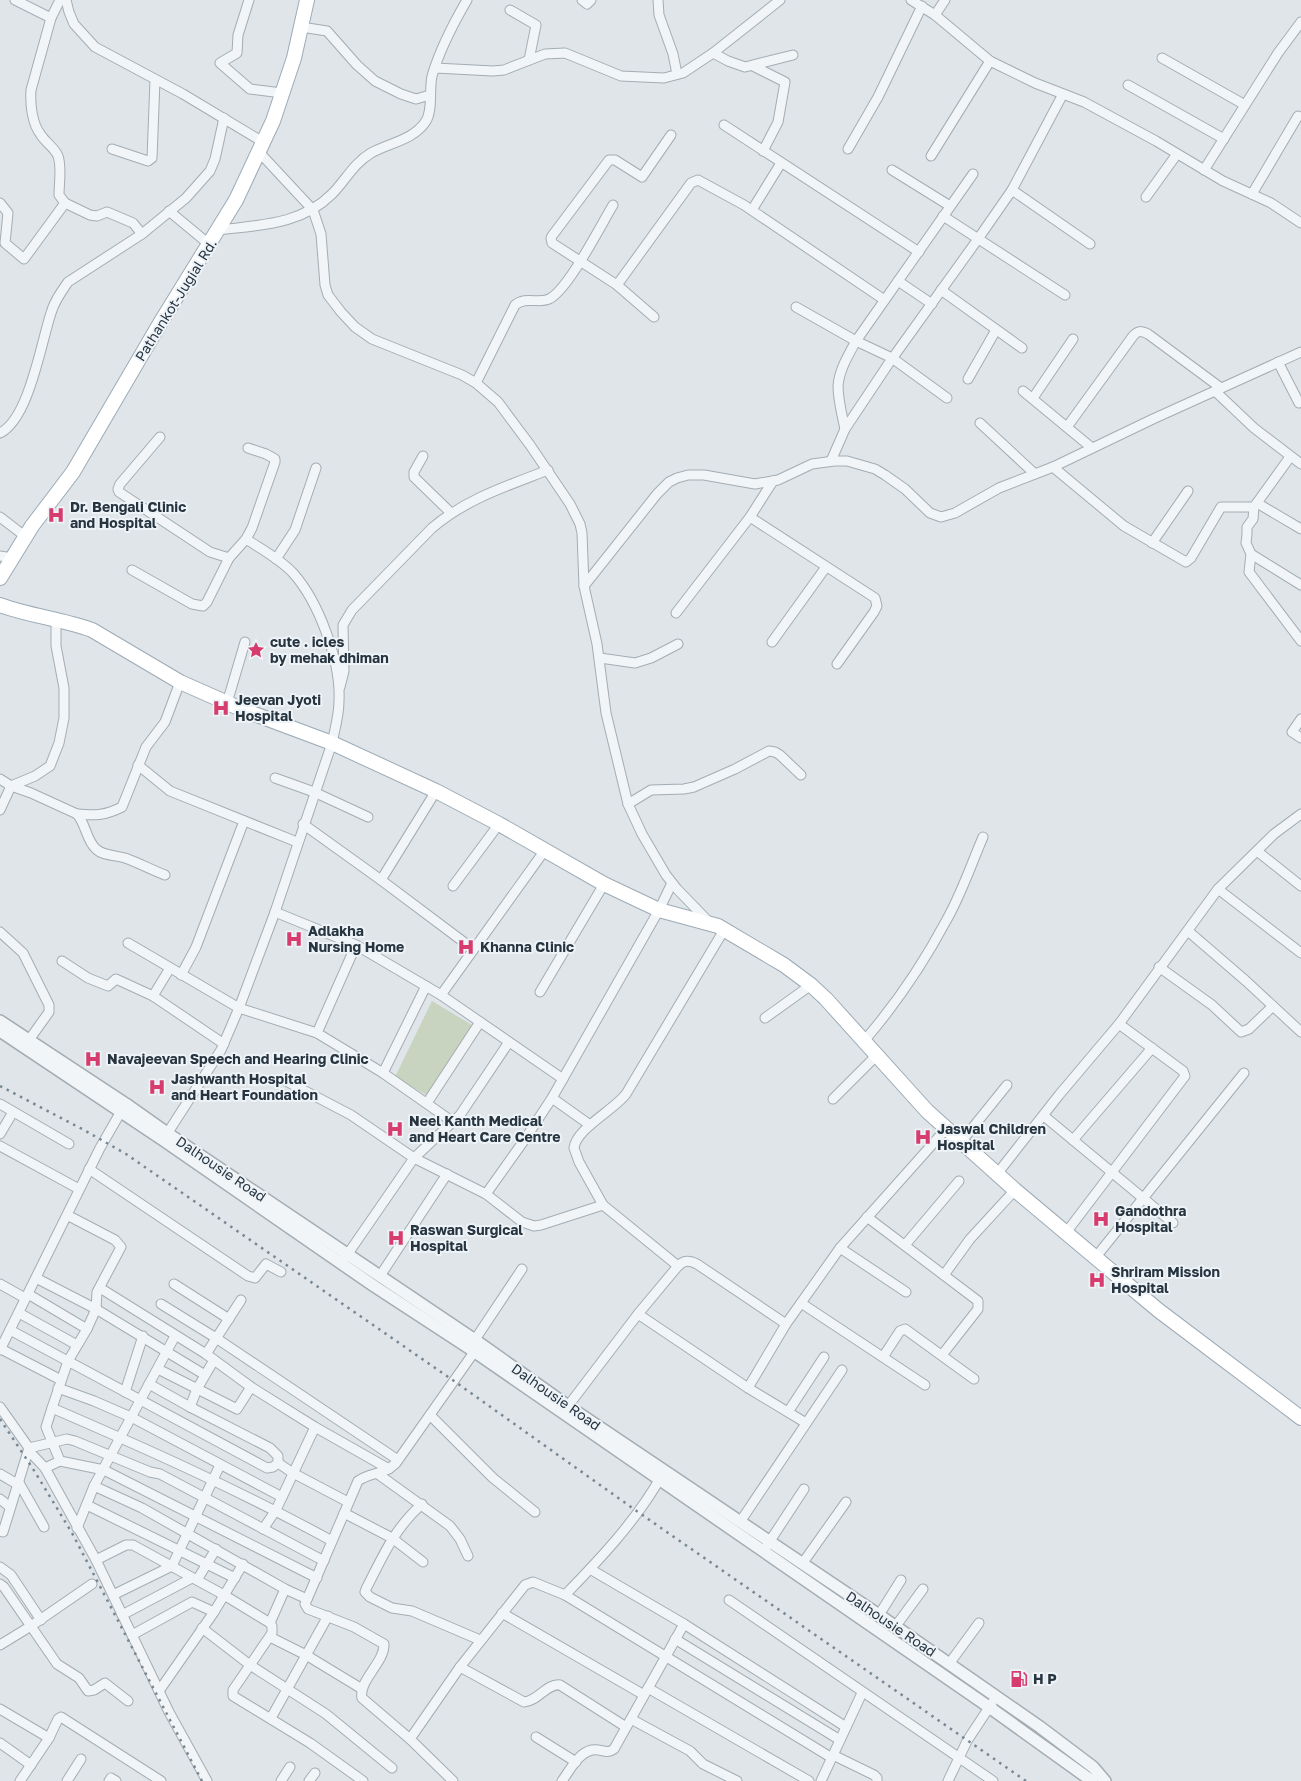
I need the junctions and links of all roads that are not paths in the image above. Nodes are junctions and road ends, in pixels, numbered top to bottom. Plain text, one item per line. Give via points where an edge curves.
1 (15, 0) edge
2 (60, 0) edge
3 (66, 0) edge
4 (250, 0) edge
5 (307, 0) edge
6 (467, 0) edge
7 (582, 0) edge
8 (591, 0) edge
9 (658, 0) edge
10 (780, 0) edge
11 (911, 0) edge
12 (945, 0) edge
13 (922, 6) junction
14 (510, 10) dead end
15 (935, 15) junction
16 (51, 18) junction
17 (1301, 22) edge
18 (301, 27) junction
19 (713, 52) junction
20 (793, 55) dead end
21 (1162, 58) dead end
22 (529, 60) junction
23 (990, 61) junction
24 (753, 66) junction
25 (435, 68) junction
26 (677, 74) junction
27 (155, 80) junction
28 (1128, 85) dead end
29 (282, 93) junction
30 (1063, 94) junction
31 (430, 95) junction
32 (1245, 105) junction
33 (1298, 116) dead end
34 (224, 118) junction
35 (724, 125) dead end
36 (671, 134) dead end
37 (1224, 139) junction
38 (261, 147) junction
39 (112, 149) dead end
40 (848, 149) dead end
41 (763, 151) junction
42 (1177, 154) junction
43 (931, 156) dead end
44 (781, 163) junction
45 (892, 170) dead end
46 (1204, 170) junction
47 (973, 174) dead end
48 (1012, 190) junction
49 (1252, 194) junction
50 (1146, 197) dead end
51 (0, 203) edge
52 (65, 203) junction
53 (613, 205) dead end
54 (950, 206) junction
55 (169, 210) junction
56 (313, 210) junction
57 (752, 210) junction
58 (944, 216) junction
59 (1301, 223) edge
60 (219, 230) junction
61 (142, 234) junction
62 (978, 239) junction
63 (1090, 244) dead end
64 (210, 245) junction
65 (919, 252) junction
66 (580, 261) junction
67 (898, 281) junction
68 (617, 285) junction
69 (941, 290) junction
70 (1065, 295) dead end
71 (884, 300) junction
72 (932, 304) junction
73 (796, 307) dead end
74 (654, 317) dead end
75 (996, 330) junction
76 (1074, 339) dead end
77 (856, 341) junction
78 (1022, 348) dead end
79 (1301, 352) edge
80 (892, 358) junction
81 (1278, 362) junction
82 (968, 380) dead end
83 (476, 383) junction
84 (1024, 390) dead end
85 (1218, 390) junction
86 (947, 398) dead end
87 (1033, 398) junction
88 (1299, 403) dead end
89 (980, 423) dead end
90 (1067, 427) junction
91 (845, 430) junction
92 (0, 433) edge
93 (160, 438) dead end
94 (248, 448) dead end
95 (1092, 448) junction
96 (423, 456) dead end
97 (1290, 457) junction
98 (831, 461) junction
99 (1301, 464) edge
100 (1053, 467) junction
101 (316, 468) dead end
102 (548, 470) junction
103 (1035, 474) junction
104 (773, 481) junction
105 (1188, 491) dead end
106 (1256, 505) junction
107 (451, 513) junction
108 (750, 517) junction
109 (0, 518) edge
110 (1301, 529) edge
111 (26, 537) junction
112 (246, 539) junction
113 (1152, 542) junction
114 (1251, 554) junction
115 (6, 557) edge
116 (229, 558) junction
117 (276, 559) junction
118 (826, 567) junction
119 (132, 570) dead end
120 (0, 578) edge
121 (1301, 584) edge
122 (584, 586) junction
123 (0, 605) edge
124 (676, 613) dead end
125 (56, 619) junction
126 (1301, 641) edge
127 (245, 642) dead end
128 (772, 642) dead end
129 (678, 644) dead end
130 (600, 658) junction
131 (837, 664) dead end
132 (180, 682) junction
133 (339, 689) junction
134 (227, 703) junction
135 (1301, 719) edge
136 (1301, 738) edge
137 (332, 743) junction
138 (138, 765) junction
139 (801, 775) dead end
140 (0, 778) edge
141 (275, 778) dead end
142 (10, 786) junction
143 (436, 791) junction
144 (314, 792) junction
145 (628, 804) junction
146 (0, 810) edge
147 (78, 814) junction
148 (1301, 814) edge
149 (368, 817) dead end
150 (244, 821) junction
151 (303, 824) junction
152 (500, 824) junction
153 (983, 837) dead end
154 (297, 842) junction
155 (545, 850) junction
156 (1257, 850) junction
157 (165, 875) dead end
158 (381, 880) junction
159 (672, 883) junction
160 (604, 884) junction
161 (453, 886) dead end
162 (1301, 886) edge
163 (1218, 889) junction
164 (659, 910) junction
165 (275, 912) junction
166 (710, 923) junction
167 (724, 930) junction
168 (1188, 931) junction
169 (0, 932) edge
170 (128, 943) dead end
171 (356, 945) junction
172 (473, 949) junction
173 (1300, 953) edge
174 (62, 961) dead end
175 (1159, 967) junction
176 (170, 968) junction
177 (181, 974) junction
178 (811, 985) junction
179 (426, 986) junction
180 (540, 992) dead end
181 (153, 996) junction
182 (441, 996) junction
183 (1273, 1006) junction
184 (239, 1008) junction
185 (765, 1018) dead end
186 (0, 1021) edge
187 (480, 1022) junction
188 (1119, 1024) junction
189 (0, 1031) edge
190 (1301, 1032) edge
191 (317, 1033) junction
192 (29, 1040) junction
193 (864, 1041) junction
194 (509, 1042) junction
195 (224, 1044) junction
196 (1152, 1048) junction
197 (877, 1055) junction
198 (382, 1073) junction
199 (1244, 1073) dead end
200 (562, 1079) junction
201 (286, 1081) dead end
202 (1007, 1085) dead end
203 (552, 1098) junction
204 (833, 1099) dead end
205 (427, 1102) junction
206 (0, 1104) edge
207 (123, 1107) junction
208 (13, 1112) junction
209 (1044, 1116) junction
210 (453, 1122) junction
211 (590, 1125) junction
212 (946, 1129) junction
213 (0, 1134) edge
214 (165, 1137) junction
215 (1073, 1140) junction
216 (961, 1142) junction
217 (69, 1144) dead end
218 (0, 1146) edge
219 (414, 1158) junction
220 (89, 1169) junction
221 (1111, 1172) junction
222 (447, 1174) junction
223 (997, 1174) junction
224 (959, 1181) dead end
225 (79, 1189) junction
226 (1015, 1190) junction
227 (486, 1194) junction
228 (1143, 1199) junction
229 (603, 1205) junction
230 (66, 1215) junction
231 (867, 1217) junction
232 (1173, 1223) dead end
233 (1065, 1234) junction
234 (905, 1245) junction
235 (840, 1248) junction
236 (345, 1258) junction
237 (1096, 1258) junction
238 (678, 1266) junction
239 (522, 1269) dead end
240 (282, 1272) dead end
241 (944, 1275) junction
242 (380, 1276) junction
243 (36, 1278) junction
244 (0, 1284) edge
245 (174, 1284) dead end
246 (100, 1288) junction
247 (906, 1292) dead end
248 (27, 1296) junction
249 (241, 1300) dead end
250 (801, 1303) junction
251 (161, 1304) dead end
252 (96, 1309) junction
253 (18, 1313) junction
254 (638, 1314) junction
255 (229, 1319) junction
256 (786, 1324) junction
257 (87, 1329) junction
258 (10, 1330) junction
259 (143, 1336) junction
260 (175, 1336) junction
261 (216, 1338) junction
262 (77, 1345) junction
263 (475, 1346) junction
264 (0, 1350) edge
265 (168, 1351) junction
266 (206, 1354) junction
267 (942, 1355) junction
268 (824, 1357) dead end
269 (883, 1357) junction
270 (214, 1360) junction
271 (68, 1361) junction
272 (158, 1369) junction
273 (842, 1370) dead end
274 (205, 1375) junction
275 (974, 1379) dead end
276 (60, 1384) junction
277 (149, 1384) junction
278 (925, 1385) dead end
279 (251, 1387) junction
280 (748, 1388) junction
281 (198, 1389) junction
282 (125, 1392) junction
283 (140, 1401) junction
284 (568, 1406) junction
285 (0, 1407) edge
286 (190, 1407) junction
287 (52, 1408) junction
288 (788, 1412) junction
289 (430, 1415) junction
290 (133, 1418) junction
291 (1301, 1418) edge
292 (806, 1423) junction
293 (315, 1427) junction
294 (121, 1439) junction
295 (52, 1442) junction
296 (29, 1449) junction
297 (111, 1457) junction
298 (398, 1460) junction
299 (60, 1461) junction
300 (278, 1463) junction
301 (220, 1465) junction
302 (44, 1468) junction
303 (389, 1469) junction
304 (104, 1470) junction
305 (293, 1473) junction
306 (0, 1474) edge
307 (378, 1474) junction
308 (662, 1475) junction
309 (213, 1481) junction
310 (18, 1482) junction
311 (94, 1486) junction
312 (804, 1489) dead end
313 (282, 1497) junction
314 (204, 1498) junction
315 (0, 1499) edge
316 (348, 1502) junction
317 (846, 1502) dead end
318 (422, 1504) junction
319 (86, 1505) junction
320 (10, 1506) junction
321 (276, 1510) junction
322 (536, 1512) dead end
323 (344, 1514) junction
324 (195, 1517) junction
325 (740, 1522) junction
326 (44, 1527) dead end
327 (77, 1528) junction
328 (263, 1529) junction
329 (188, 1533) junction
330 (1, 1534) edge
331 (392, 1538) junction
332 (332, 1541) junction
333 (766, 1547) junction
334 (216, 1549) junction
335 (180, 1550) junction
336 (468, 1556) dead end
337 (96, 1560) junction
338 (324, 1561) junction
339 (423, 1562) dead end
340 (207, 1564) junction
341 (243, 1564) junction
342 (802, 1564) junction
343 (172, 1566) junction
344 (0, 1567) edge
345 (590, 1569) junction
346 (235, 1578) junction
347 (317, 1578) junction
348 (195, 1579) junction
349 (901, 1580) dead end
350 (0, 1584) edge
351 (92, 1584) dead end
352 (285, 1589) junction
353 (923, 1589) dead end
354 (113, 1595) junction
355 (224, 1595) junction
356 (565, 1595) junction
357 (307, 1599) junction
358 (729, 1600) dead end
359 (214, 1612) junction
360 (502, 1613) junction
361 (122, 1615) junction
362 (878, 1615) junction
363 (328, 1616) junction
364 (40, 1620) junction
365 (270, 1623) junction
366 (979, 1623) dead end
367 (684, 1624) junction
368 (31, 1626) junction
369 (202, 1628) junction
370 (895, 1628) junction
371 (132, 1635) junction
372 (270, 1637) junction
373 (480, 1640) junction
374 (675, 1640) junction
375 (0, 1645) edge
376 (306, 1655) junction
377 (666, 1656) junction
378 (949, 1664) junction
379 (250, 1665) junction
380 (460, 1667) junction
381 (288, 1689) junction
382 (362, 1689) junction
383 (159, 1691) junction
384 (646, 1692) junction
385 (862, 1693) junction
386 (996, 1697) junction
387 (128, 1701) dead end
388 (989, 1707) junction
389 (0, 1709) edge
390 (271, 1718) junction
391 (629, 1723) junction
392 (846, 1727) junction
393 (536, 1737) dead end
394 (49, 1738) junction
395 (410, 1739) junction
396 (840, 1740) junction
397 (0, 1743) edge
398 (832, 1757) junction
399 (959, 1758) junction
400 (81, 1759) dead end
401 (576, 1762) junction
402 (31, 1765) junction
403 (290, 1767) dead end
404 (392, 1768) dead end
405 (315, 1773) dead end
406 (20, 1781) edge
407 (67, 1781) edge
408 (109, 1781) edge
409 (116, 1781) edge
410 (161, 1781) edge
411 (207, 1781) edge
412 (280, 1781) edge
413 (310, 1781) edge
414 (363, 1781) edge
415 (453, 1781) edge
416 (562, 1781) edge
417 (737, 1781) edge
418 (809, 1781) edge
419 (821, 1781) edge
420 (877, 1781) edge
421 (948, 1781) edge
422 (993, 1781) edge
423 (1092, 1781) edge
424 (1105, 1781) edge

1 - 16 street
2 - 16 street
3 - 27 street via 74,24 90,42
4 - 29 street via 238,35 237,53 220,63 250,89
5 - 18 main road, Pathankot-Jugial Rd.
6 - 25 street via 446,38
7 - 8 street via 587,4
9 - 26 street via 659,15
10 - 19 street
11 - 13 street
12 - 15 street
13 - 15 street
13 - 40 street via 878,97
14 - 22 street via 536,25
15 - 23 street
16 - 52 street via 31,98 39,133 59,159 59,195
17 - 32 street
18 - 29 main road, Pathankot-Jugial Rd.
18 - 31 street via 327,31 357,65 375,80 401,94 416,99
19 - 24 street via 739,65
19 - 26 street
20 - 24 street
21 - 32 street
22 - 25 street via 493,71
22 - 26 street via 545,54 565,53 621,76 656,78
23 - 30 street
23 - 43 street
24 - 41 street via 784,82 778,122
25 - 31 street
27 - 34 street
27 - 39 street via 152,158 148,161
28 - 37 street
29 - 38 main road, Pathankot-Jugial Rd.
30 - 42 street via 1084,102
30 - 48 street
31 - 56 street via 428,118 416,132 359,162 333,194
32 - 37 street
33 - 49 street
34 - 38 street
34 - 55 street via 210,171 186,198
35 - 41 street
36 - 66 street via 642,176 615,160 609,160 552,236 552,243
37 - 46 street
38 - 56 street
38 - 60 main road, Pathankot-Jugial Rd.
41 - 44 street
42 - 46 street
42 - 50 street
44 - 57 street
44 - 65 street
45 - 54 street
46 - 49 street
47 - 54 street
48 - 62 street
48 - 63 street
49 - 59 street
51 - 52 street via 8,213 5,243 24,259
52 - 61 street via 96,216 106,212 133,224
53 - 66 street
54 - 58 street
55 - 61 street
55 - 64 street
56 - 60 street via 284,222
56 - 83 street via 321,234 328,295 355,327 372,338
57 - 68 street via 705,182 695,180
57 - 71 street
58 - 62 street
58 - 65 street
60 - 64 main road, Pathankot-Jugial Rd.
61 - 92 street via 63,288 51,313 20,410 8,428
62 - 69 street
62 - 70 street
64 - 111 main road, Pathankot-Jugial Rd. via 72,472
65 - 67 street
66 - 68 street
66 - 83 street via 550,298 522,300 515,305
67 - 71 street
67 - 72 street
68 - 74 street
69 - 72 street
69 - 75 street
71 - 77 street
72 - 80 street
73 - 77 street
75 - 78 street
75 - 82 street
76 - 87 street
77 - 80 street
77 - 91 street via 838,385
79 - 81 street
80 - 86 street
80 - 91 street
81 - 85 street
81 - 88 street
83 - 102 street via 498,402
84 - 87 street
85 - 90 street via 1148,334 1138,332
85 - 95 street
85 - 97 street via 1254,428
87 - 90 street
89 - 103 street
90 - 95 street
91 - 98 street
93 - 116 street via 120,484 119,492 210,552
94 - 112 street via 272,456 275,462
95 - 100 street
96 - 107 street via 414,477
97 - 99 street
97 - 106 street
98 - 103 street via 847,461 875,469 905,489 930,513 941,517 956,513 999,488
98 - 104 street via 812,464
100 - 103 street
100 - 113 street via 1124,526
101 - 117 street via 295,530
102 - 107 street via 485,494
102 - 122 street via 580,524
104 - 108 street
104 - 122 street via 755,484 688,475 669,482
105 - 113 street
106 - 110 street
106 - 113 street via 1221,506 1188,561
106 - 114 street via 1246,543
107 - 133 street via 432,528 347,616 343,625 344,671
108 - 118 street
108 - 124 street
109 - 111 street
111 - 115 main road, Pathankot-Jugial Rd.
112 - 116 street
112 - 117 street
114 - 121 street
114 - 126 street via 1249,572
115 - 120 main road, Pathankot-Jugial Rd.
116 - 119 street via 203,606 192,604
117 - 133 street via 300,582 324,625
118 - 128 street
118 - 131 street via 877,601 874,612
122 - 130 street
123 - 125 main road
125 - 132 main road via 92,630
125 - 142 street via 56,646 64,688 64,718 59,743 50,766
127 - 134 street
129 - 130 street via 635,663
130 - 145 street via 606,713
132 - 134 main road
132 - 138 street via 165,722 149,741
133 - 137 street
134 - 137 main road
135 - 136 street via 1292,732
137 - 143 main road
137 - 144 street
138 - 147 street via 122,807 108,814
138 - 150 street via 170,790
139 - 145 street via 776,752 769,751 694,787 652,790
140 - 142 street
141 - 144 street
142 - 146 street
142 - 147 street
143 - 152 main road
143 - 158 street
144 - 149 street
144 - 151 street
145 - 159 street
147 - 157 street via 97,850
148 - 156 street
150 - 154 street
150 - 177 street via 196,947
151 - 154 street
151 - 158 street
152 - 155 main road
152 - 161 street
153 - 193 street via 935,941 898,998
154 - 165 street
155 - 160 main road
155 - 172 street
156 - 162 street
156 - 163 street
158 - 172 street
159 - 164 street
159 - 166 street
160 - 164 main road
160 - 180 street
163 - 168 street
163 - 173 street
164 - 166 main road
164 - 200 street
165 - 171 street
165 - 184 street
166 - 167 main road
167 - 178 main road via 784,964
167 - 211 street via 626,1094
168 - 175 street
168 - 183 street
169 - 192 street via 23,953 49,1005 49,1012
170 - 176 street
171 - 179 street
171 - 191 street
172 - 182 street
174 - 181 street via 88,978 108,986 116,979
175 - 183 street via 1212,1005 1241,1032 1249,1029
175 - 188 street
176 - 177 street
176 - 181 street
177 - 184 street
178 - 185 street
178 - 193 main road
179 - 182 street
179 - 198 street
181 - 195 street
182 - 187 street
183 - 190 street
184 - 191 street
184 - 195 street
186 - 192 street, Dalhousie Road
187 - 194 street
187 - 205 street
188 - 196 street
188 - 209 street
189 - 207 street, Dalhousie Road
191 - 198 street
192 - 207 street, Dalhousie Road
193 - 197 main road
194 - 200 street
194 - 210 street
195 - 214 street
196 - 215 street
196 - 221 street via 1185,1076
197 - 204 street
197 - 212 main road
198 - 205 street
199 - 228 street
200 - 203 street
201 - 219 street via 352,1115
202 - 216 street
203 - 211 street
203 - 227 street
205 - 210 street
206 - 208 street
207 - 214 street, Dalhousie Road
207 - 220 street
208 - 213 street
208 - 217 street
209 - 215 street
209 - 223 street
210 - 219 street
211 - 229 street via 574,1144 574,1151
212 - 216 main road
212 - 231 street
214 - 236 street, Dalhousie Road
215 - 221 street
216 - 223 main road
218 - 225 street
219 - 222 street
219 - 236 street
220 - 225 street
220 - 240 street via 248,1276 254,1278 266,1264
221 - 228 street
221 - 233 street
222 - 227 street
222 - 242 street
223 - 226 main road
224 - 234 street
225 - 230 street
226 - 233 main road
226 - 241 street via 970,1239
227 - 229 street via 522,1222 534,1226
228 - 232 street
228 - 237 street
229 - 238 street
230 - 243 street
230 - 246 street via 121,1245
231 - 234 street
231 - 235 street
233 - 237 main road
234 - 241 street
235 - 247 street
235 - 250 street
236 - 242 street, Dalhousie Road
236 - 263 street, Dalhousie Road via 374,1286
237 - 291 main road via 1158,1310
238 - 254 street
238 - 256 street via 688,1260 697,1264
239 - 263 street
241 - 267 street via 975,1298 979,1306
242 - 263 street, Dalhousie Road
243 - 248 street
243 - 252 street
244 - 248 street
245 - 255 street
246 - 252 street
246 - 260 street
248 - 253 street
248 - 257 street
249 - 255 street
250 - 256 street
250 - 269 street
251 - 261 street
252 - 257 street
252 - 259 street
253 - 258 street
253 - 262 street
254 - 280 street
254 - 284 street
255 - 261 street
256 - 280 street
257 - 262 street
258 - 264 street
258 - 271 street
259 - 265 street
259 - 282 street
260 - 265 street
260 - 266 street
261 - 266 street
261 - 298 street
262 - 271 street
263 - 284 street, Dalhousie Road
263 - 289 street
263 - 308 street, Dalhousie Road via 562,1413
264 - 276 street
265 - 272 street
265 - 274 street
266 - 270 street
267 - 269 street via 903,1329
267 - 275 street
268 - 288 street
269 - 278 street
270 - 274 street
270 - 279 street
271 - 276 street
271 - 282 street
272 - 277 street
272 - 281 street
273 - 292 street
274 - 281 street
276 - 287 street
276 - 290 street
277 - 283 street
277 - 286 street
279 - 281 street via 237,1409
279 - 293 street
280 - 288 street
281 - 286 street
282 - 283 street
283 - 290 street
283 - 300 street via 267,1468
284 - 308 street, Dalhousie Road
285 - 296 street
286 - 300 street via 270,1448 278,1456
287 - 294 street
287 - 295 street via 46,1427
288 - 292 street
289 - 298 street
289 - 322 street via 484,1470
290 - 294 street
290 - 301 street
292 - 325 street
293 - 303 street
293 - 305 street
294 - 297 street
294 - 309 street
295 - 296 street
295 - 297 street via 71,1440
295 - 299 street
296 - 302 street
296 - 310 street
297 - 304 street
297 - 314 street via 160,1474
298 - 303 street
299 - 302 street
299 - 304 street
300 - 305 street
301 - 309 street
301 - 313 street
302 - 327 street
303 - 307 street
304 - 311 street
304 - 324 street
305 - 313 street
305 - 316 street
306 - 310 street
307 - 316 street via 358,1481
307 - 318 street
308 - 325 street, Dalhousie Road
308 - 333 street, Dalhousie Road
308 - 345 street via 638,1512
309 - 314 street
309 - 321 street
310 - 320 street
310 - 326 street
311 - 319 street
311 - 329 street
312 - 333 street
313 - 321 street
314 - 324 street
314 - 328 street
315 - 320 street
316 - 323 street
317 - 342 street
318 - 331 street
318 - 336 street via 450,1526
319 - 327 street
319 - 335 street
320 - 330 street
321 - 328 street
321 - 332 street
323 - 331 street
323 - 332 street
324 - 329 street
324 - 347 street
325 - 333 street, Dalhousie Road
327 - 337 street
328 - 338 street
329 - 334 street
329 - 335 street
331 - 339 street
331 - 373 street via 366,1589 367,1595 392,1608 412,1611
332 - 338 street
333 - 342 street, Dalhousie Road
333 - 388 street, Dalhousie Road
334 - 340 street
334 - 341 street
335 - 340 street
335 - 343 street
337 - 343 street via 130,1544
337 - 354 street
338 - 347 street
340 - 346 street
340 - 348 street
341 - 346 street
341 - 352 street
342 - 362 street, Dalhousie Road
343 - 348 street
343 - 354 street
344 - 364 street via 11,1575
345 - 356 street
345 - 367 street
346 - 355 street
347 - 357 street
348 - 355 street
348 - 361 street
349 - 362 street
350 - 368 street
351 - 364 street
352 - 357 street
352 - 365 street
353 - 370 street
354 - 361 street
355 - 359 street
355 - 365 street
356 - 360 street via 529,1582
356 - 377 street
357 - 363 street via 308,1609
358 - 385 street
359 - 369 street
359 - 371 street via 192,1602
360 - 373 street
360 - 384 street
361 - 371 street
362 - 370 street, Dalhousie Road
363 - 376 street
363 - 382 street via 384,1644 383,1652
364 - 368 street
365 - 372 street via 273,1629
366 - 378 street
367 - 374 street
367 - 392 street
368 - 375 street
368 - 387 street via 57,1664 81,1679 88,1691 106,1683
369 - 379 street
369 - 383 street
370 - 378 street, Dalhousie Road
371 - 383 street
372 - 376 street
372 - 379 street
373 - 380 street
374 - 377 street
374 - 396 street
376 - 381 street
376 - 382 street
377 - 384 street
377 - 398 street
378 - 386 street, Dalhousie Road
379 - 381 street
379 - 390 street via 233,1690 233,1696
380 - 391 street via 524,1702 560,1684
380 - 395 street
381 - 390 street
381 - 404 street via 332,1719
382 - 395 street via 362,1698 367,1704
383 - 411 street
384 - 391 street
384 - 418 street
385 - 392 street
385 - 399 street
386 - 388 street
386 - 424 street, Dalhousie Road via 1083,1759
388 - 399 street
388 - 423 street, Dalhousie Road
389 - 394 street
390 - 414 street
391 - 401 street via 611,1752 590,1750
391 - 417 street via 690,1751 703,1764
392 - 396 street
393 - 401 street
394 - 402 street
394 - 410 street via 58,1719 62,1718
395 - 415 street
396 - 398 street
397 - 402 street
398 - 419 street
398 - 420 street via 874,1775
399 - 421 street
399 - 422 street
400 - 407 street
401 - 416 street
402 - 406 street
403 - 412 street
405 - 413 street
408 - 409 street via 111,1778

